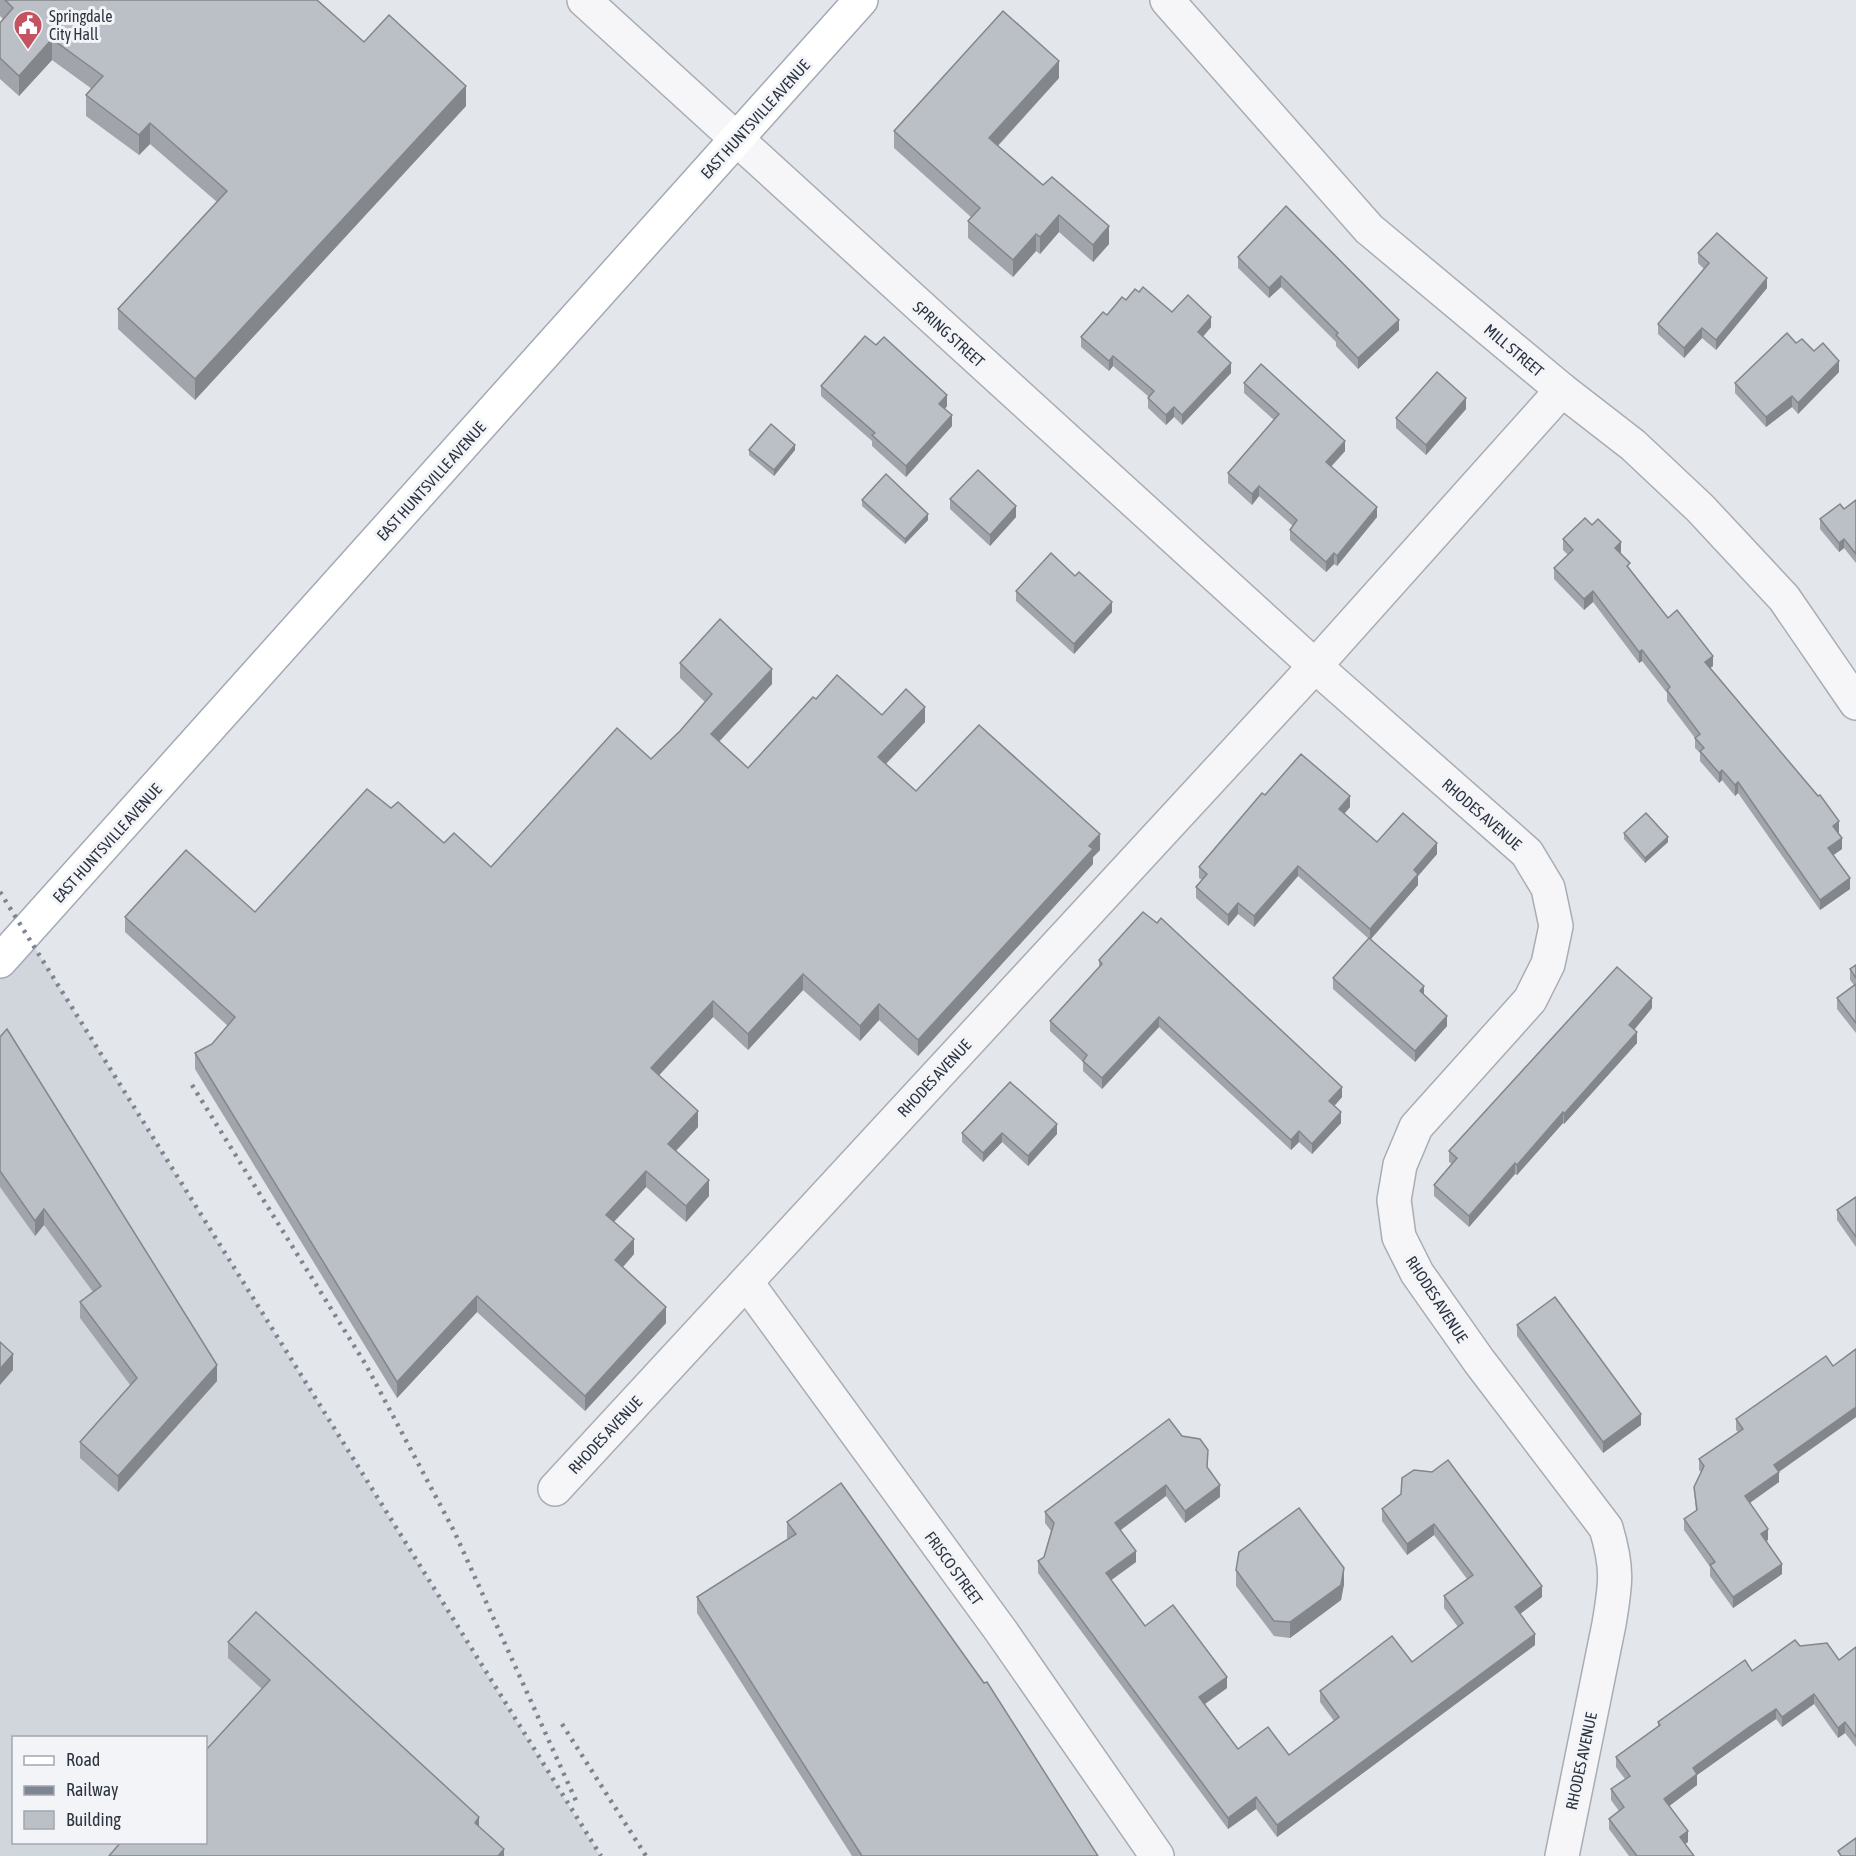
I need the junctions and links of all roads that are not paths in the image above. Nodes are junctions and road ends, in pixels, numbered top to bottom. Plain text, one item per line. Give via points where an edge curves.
1 (584, 0) edge
2 (861, 0) edge
3 (1167, 0) edge
4 (736, 140) junction
5 (1562, 390) junction
6 (1315, 666) junction
7 (1856, 703) edge
8 (0, 961) edge
9 (747, 1282) junction
10 (555, 1489) dead end
11 (1157, 1856) edge
12 (1562, 1856) edge

1 - 4 street, SPRING STREET
2 - 4 main road, EAST HUNTSVILLE AVENUE
3 - 5 street, MILL STREET via 1369,229
4 - 6 street, SPRING STREET
4 - 8 main road, EAST HUNTSVILLE AVENUE
5 - 6 street, RHODES AVENUE
5 - 7 street, MILL STREET via 1633,446 1723,533 1784,598
6 - 9 street, RHODES AVENUE
6 - 12 street, RHODES AVENUE via 1527,853 1550,897 1556,926 1548,964 1530,1000 1416,1127 1401,1165 1394,1200 1399,1238 1417,1273 1606,1528 1616,1561 1609,1624
9 - 10 street, RHODES AVENUE
9 - 11 street, FRISCO STREET via 1001,1632

